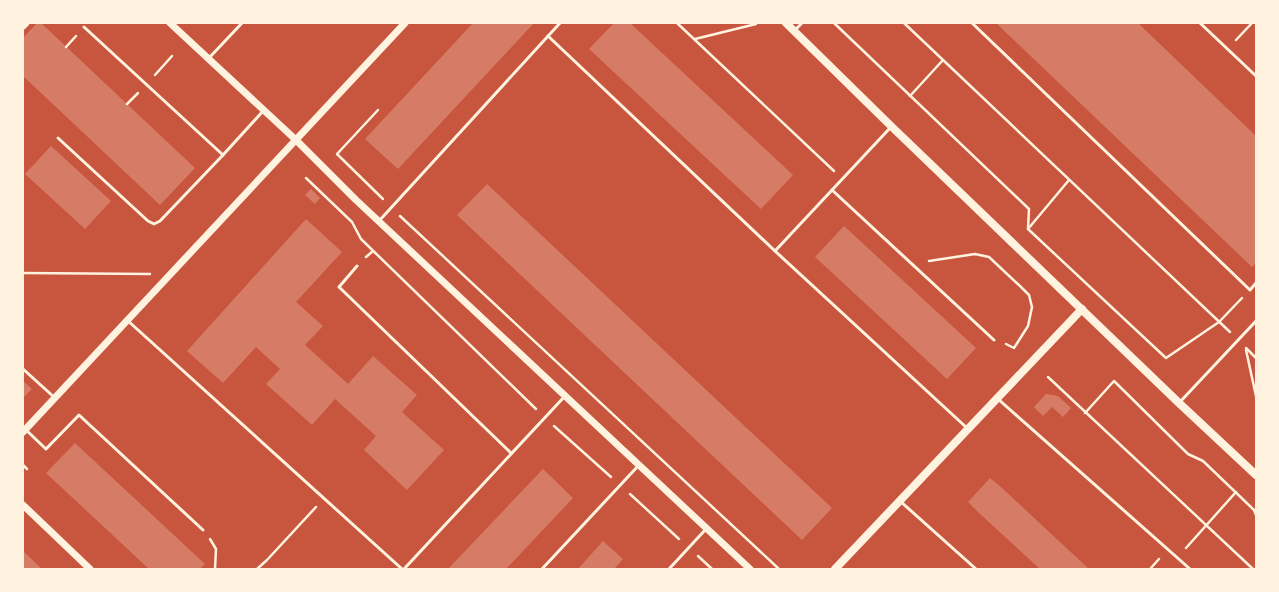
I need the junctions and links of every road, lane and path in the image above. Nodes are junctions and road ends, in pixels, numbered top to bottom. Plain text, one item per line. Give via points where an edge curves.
1 (26, 23) edge
2 (170, 23) edge
3 (242, 23) edge
4 (405, 23) edge
5 (560, 23) edge
6 (677, 23) edge
7 (786, 23) edge
8 (802, 23) edge
9 (834, 23) edge
10 (904, 23) edge
11 (972, 23) edge
12 (1200, 23) edge
13 (1252, 23) edge
14 (756, 24) edge
15 (23, 26) edge
16 (84, 27) dead end
17 (794, 31) junction
18 (548, 36) junction
19 (694, 40) junction
20 (1227, 49) junction
21 (208, 59) junction
22 (943, 60) junction
23 (1256, 76) edge
24 (910, 96) junction
25 (264, 110) junction
26 (378, 110) dead end
27 (891, 126) junction
28 (58, 138) dead end
29 (296, 140) junction
30 (223, 155) junction
31 (306, 178) dead end
32 (842, 179) junction
33 (1069, 180) junction
34 (832, 190) junction
35 (391, 208) junction
36 (379, 221) junction
37 (1028, 229) junction
38 (775, 250) junction
39 (912, 264) junction
40 (357, 266) dead end
41 (23, 272) edge
42 (155, 274) dead end
43 (1256, 283) edge
44 (1250, 290) junction
45 (1082, 309) junction
46 (127, 320) junction
47 (1256, 321) edge
48 (1219, 322) junction
49 (1249, 329) junction
50 (994, 340) dead end
51 (1014, 348) dead end
52 (23, 369) edge
53 (1048, 377) dead end
54 (565, 396) junction
55 (1256, 396) edge
56 (55, 398) junction
57 (997, 399) junction
58 (1179, 403) junction
59 (1085, 413) junction
60 (544, 417) junction
61 (968, 429) junction
62 (24, 431) edge
63 (511, 453) junction
64 (23, 465) edge
65 (639, 465) junction
66 (27, 469) dead end
67 (1256, 475) edge
68 (621, 485) junction
69 (1236, 492) junction
70 (324, 498) junction
71 (900, 501) junction
72 (23, 505) edge
73 (1256, 515) edge
74 (1206, 526) junction
75 (706, 529) junction
76 (204, 530) joint
77 (689, 548) junction
78 (1177, 558) junction
79 (90, 569) edge
80 (215, 569) edge
81 (257, 569) edge
82 (403, 569) edge
83 (542, 569) edge
84 (669, 569) edge
85 (712, 569) edge
86 (750, 569) edge
87 (779, 569) edge
88 (835, 569) edge
89 (976, 569) edge
90 (1190, 569) edge
91 (1253, 569) edge

1 - 15 street
2 - 21 street
3 - 21 lane
4 - 29 street
5 - 18 lane
6 - 19 path
7 - 17 main road
8 - 17 lane
9 - 24 path
10 - 22 path
11 - 44 lane
12 - 20 lane
13 - 20 path
14 - 19 path
16 - 30 lane
17 - 27 main road
18 - 35 lane
18 - 38 lane
19 - 32 path
20 - 23 lane
21 - 25 street
22 - 24 path
22 - 33 path
24 - 37 path via 1029,209
25 - 29 street
25 - 30 lane
26 - 35 path via 337,154
27 - 32 lane
27 - 45 main road
28 - 30 lane via 154,224 160,221
29 - 36 street
29 - 46 street
31 - 60 path via 352,222 360,239
32 - 34 lane
33 - 37 path
33 - 48 path
34 - 38 lane
34 - 39 lane
35 - 36 lane
35 - 87 path
36 - 54 street
37 - 48 path via 1166,358
38 - 61 lane
39 - 50 lane
39 - 51 path via 975,254 989,257 1029,295 1032,307 1028,326
40 - 63 lane via 339,286
41 - 42 path
43 - 44 lane
44 - 48 path
45 - 57 main road
45 - 58 main road
46 - 56 street
46 - 70 lane
47 - 49 lane
49 - 55 path via 1246,348
49 - 58 lane
52 - 56 lane
53 - 59 path
54 - 60 lane
54 - 65 street
56 - 62 street
57 - 61 main road
57 - 78 lane
58 - 67 main road
59 - 69 path via 1114,382 1188,454 1203,461
59 - 74 path
60 - 63 lane
60 - 68 path
61 - 71 main road
62 - 76 lane via 46,449 78,415
63 - 82 lane
64 - 66 path
65 - 68 lane
65 - 75 street
68 - 77 path
68 - 83 lane
69 - 73 path
69 - 74 path
70 - 81 path
70 - 82 lane
71 - 88 main road
71 - 89 lane
72 - 79 street
74 - 78 path
74 - 91 path
75 - 77 lane
75 - 86 street
76 - 80 path via 216,549
77 - 84 lane
77 - 85 path
78 - 90 lane

